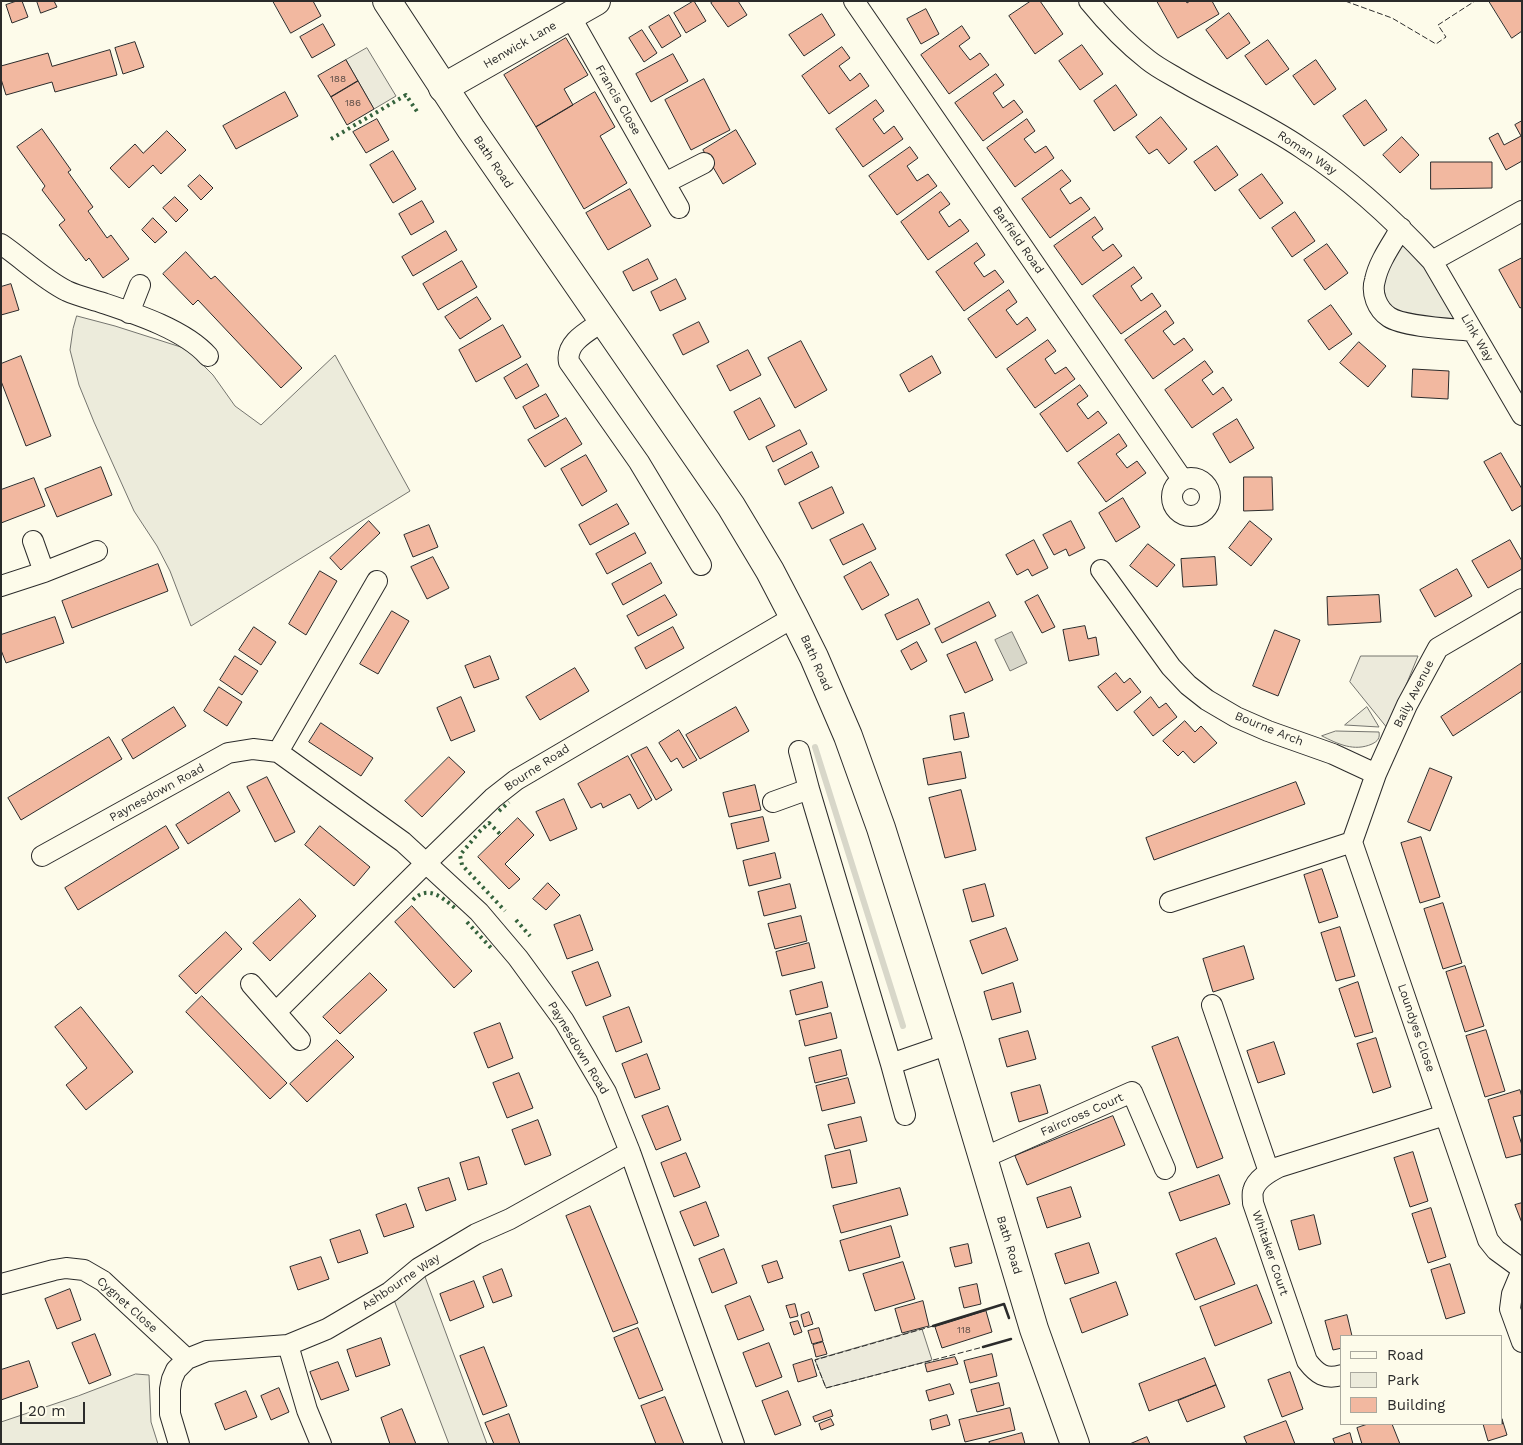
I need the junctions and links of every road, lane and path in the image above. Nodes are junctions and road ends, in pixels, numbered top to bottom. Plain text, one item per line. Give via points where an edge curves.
1 (387, 1) edge
2 (596, 1) edge
3 (854, 1) edge
4 (1089, 1) edge
5 (570, 16) junction
6 (443, 88) junction
7 (704, 163) dead end
8 (665, 184) junction
9 (679, 208) dead end
10 (1522, 212) edge
11 (1401, 228) junction
12 (1, 244) edge
13 (1432, 260) junction
14 (140, 285) dead end
15 (129, 313) junction
16 (603, 321) junction
17 (1473, 331) junction
18 (208, 356) dead end
19 (1522, 415) edge
20 (1182, 479) dead end
21 (33, 541) dead end
22 (97, 551) dead end
23 (701, 565) dead end
24 (1101, 570) dead end
25 (44, 572) junction
26 (378, 581) dead end
27 (1, 586) edge
28 (1522, 599) edge
29 (794, 617) junction
30 (799, 751) dead end
31 (278, 752) junction
32 (1376, 774) junction
33 (809, 789) junction
34 (773, 802) dead end
35 (1352, 842) junction
36 (42, 856) dead end
37 (426, 863) junction
38 (1170, 902) dead end
39 (251, 984) dead end
40 (1212, 1005) dead end
41 (276, 1012) junction
42 (300, 1040) dead end
43 (950, 1044) junction
44 (891, 1064) junction
45 (905, 1115) dead end
46 (1445, 1115) junction
47 (630, 1152) junction
48 (983, 1158) junction
49 (1165, 1169) dead end
50 (1269, 1172) junction
51 (1522, 1270) edge
52 (1, 1284) edge
53 (1522, 1342) edge
54 (288, 1345) junction
55 (187, 1359) junction
56 (1340, 1375) edge
57 (178, 1444) edge
58 (321, 1444) edge
59 (734, 1444) edge
60 (1075, 1444) edge

1 - 6 main road, Bath Road
2 - 5 main road, Henwick Lane
3 - 20 street, Barfield Road
4 - 11 street, Roman Way via 1114,30 1149,61 1303,149 1343,178
5 - 6 main road, Henwick Lane
5 - 8 street, Francis Close
6 - 16 main road, Bath Road
7 - 8 street
8 - 9 street, Francis Close
10 - 13 street
11 - 13 street, Roman Way
11 - 17 street via 1375,279 1373,290 1379,305 1389,317 1408,324
12 - 15 street via 67,291
13 - 17 street, Link Way
14 - 15 street
15 - 18 street via 183,336
16 - 23 street via 574,342 569,353 570,362 639,462
16 - 29 main road, Bath Road via 730,506
17 - 19 street, Link Way
21 - 25 street
22 - 25 street
24 - 32 street, Bourne Arch via 1172,667 1207,700 1260,728 1333,754
25 - 27 street
26 - 31 street
28 - 32 street, Baily Avenue via 1438,648 1407,705
29 - 37 street, Bourne Road via 516,780
29 - 43 main road, Bath Road via 851,745
30 - 33 street
31 - 36 street, Paynesdown Road via 253,749 228,753
31 - 37 street, Paynesdown Road via 403,842
32 - 35 street
33 - 34 street
33 - 44 street
35 - 38 street
35 - 46 street, Loundyes Close
37 - 41 street, Bourne Road
37 - 47 street, Paynesdown Road via 479,912 564,1021 606,1092
39 - 41 street
40 - 50 street
41 - 42 street
43 - 44 street
43 - 48 main road, Bath Road
44 - 45 street
46 - 50 street, Whitaker Court
46 - 51 street, Loundyes Close via 1488,1240
47 - 54 street, Ashbourne Way via 510,1219 476,1234 419,1268 390,1292 327,1329
47 - 59 street, Paynesdown Road
48 - 49 street, Faircross Court via 1132,1092
48 - 60 main road, Bath Road via 1034,1329
50 - 56 street, Whitaker Court via 1252,1191 1253,1204 1307,1361 1317,1373 1330,1377
51 - 53 street via 1510,1309
52 - 55 street, Cygnet Close via 54,1270 84,1270 103,1281
54 - 55 street, Ashbourne Way via 207,1351
54 - 58 street via 306,1410
55 - 57 street via 176,1370 170,1389 170,1414

